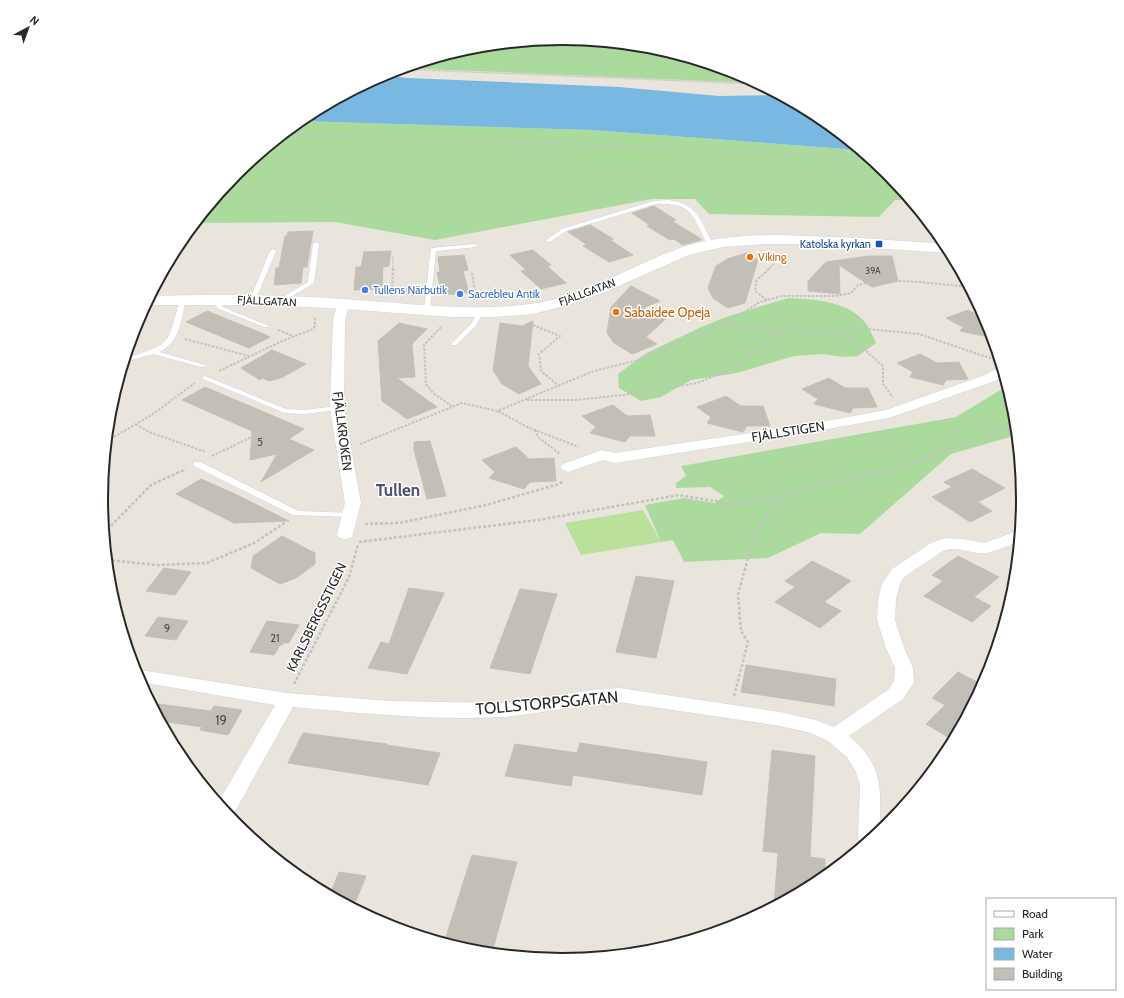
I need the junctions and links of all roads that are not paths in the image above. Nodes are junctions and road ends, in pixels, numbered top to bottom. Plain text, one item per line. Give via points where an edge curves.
1 (548, 241) dead end
2 (316, 244) dead end
3 (710, 244) junction
4 (475, 246) dead end
5 (940, 248) edge
6 (272, 251) dead end
7 (183, 299) junction
8 (221, 299) junction
9 (253, 299) junction
10 (154, 301) edge
11 (280, 301) junction
12 (343, 304) junction
13 (427, 310) junction
14 (480, 313) junction
15 (266, 326) road end
16 (454, 344) dead end
17 (153, 352) junction
18 (130, 359) edge
19 (203, 366) dead end
20 (998, 372) edge
21 (205, 378) dead end
22 (337, 408) junction
23 (197, 464) dead end
24 (568, 466) road end
25 (348, 524) joint
26 (1014, 537) edge
27 (145, 677) edge
28 (287, 700) junction
29 (835, 736) junction
30 (227, 805) edge
31 (870, 832) edge

1 - 3 lane via 564,230 666,201 680,202 690,208
2 - 11 lane via 311,283
3 - 5 street, FJÄLLGATAN via 787,240
3 - 14 street, FJÄLLGATAN via 680,253 584,296 549,306
4 - 13 lane via 433,249
6 - 9 lane
7 - 8 street, FJÄLLGATAN
7 - 10 street, FJÄLLGATAN
7 - 17 lane via 170,342
8 - 9 street, FJÄLLGATAN
8 - 15 lane via 221,308
9 - 11 street, FJÄLLGATAN
11 - 12 street, FJÄLLGATAN
12 - 13 street, FJÄLLGATAN
12 - 22 street, FJÄLLKROKEN via 339,320
13 - 14 street, FJÄLLGATAN
14 - 16 lane via 477,320
17 - 18 lane
17 - 19 lane
20 - 24 street, FJÄLLSTIGEN via 990,378 889,414 798,431 615,458 602,455
21 - 22 lane via 285,411 305,412
22 - 25 street, FJÄLLKROKEN via 353,503
23 - 25 lane via 296,513
26 - 29 street via 985,548 948,543 937,547 898,573 891,584 887,599 886,620 904,668 904,682 896,694
27 - 28 street, TOLLSTORPSGATAN
28 - 29 street, TOLLSTORPSGATAN via 390,708 502,710 619,695 780,719 816,727
28 - 30 street
29 - 31 street, TOLLSTORPSGATAN via 854,752 865,768 870,785

